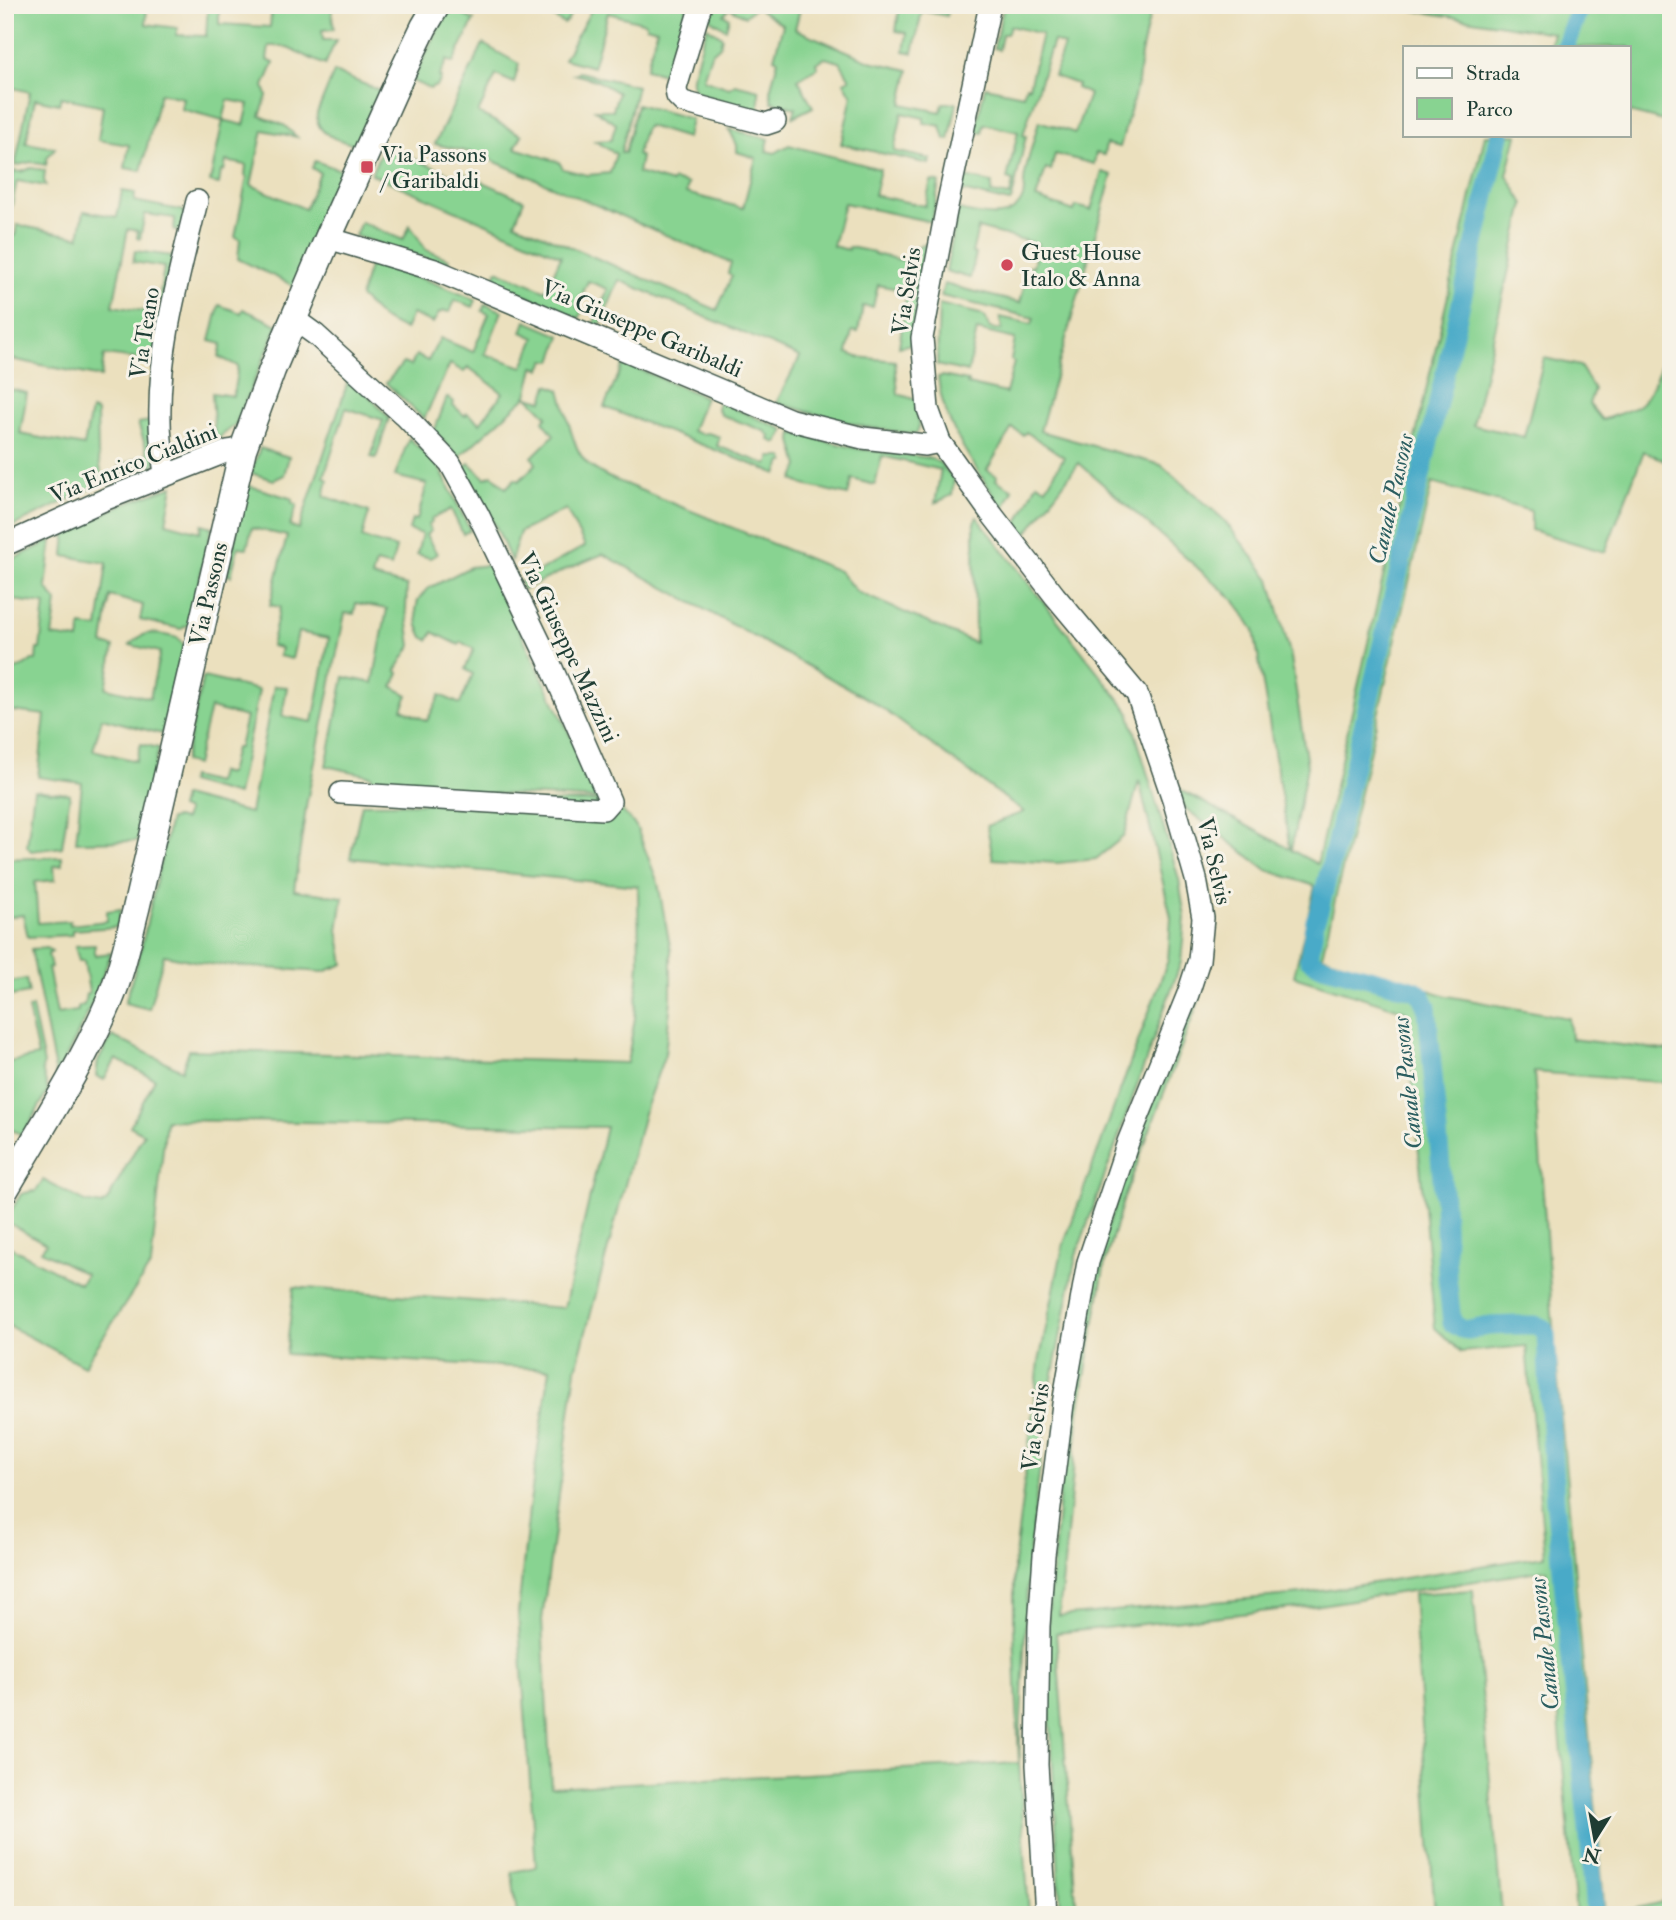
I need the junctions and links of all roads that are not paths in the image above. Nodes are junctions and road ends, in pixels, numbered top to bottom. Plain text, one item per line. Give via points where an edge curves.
1 (437, 5) edge
2 (701, 5) edge
3 (990, 5) edge
4 (775, 121) dead end
5 (197, 201) dead end
6 (328, 237) junction
7 (294, 319) junction
8 (940, 442) junction
9 (243, 449) junction
10 (165, 475) junction
11 (5, 545) edge
12 (341, 793) dead end
13 (5, 1189) edge
14 (1046, 1915) edge

1 - 6 street, Via Passons
2 - 4 street via 677,96 683,102 766,124
3 - 8 street, Via Selvis via 922,338 928,409
5 - 10 street, Via Teano via 162,370
6 - 7 street, Via Passons
6 - 8 street, Via Giuseppe Garibaldi via 435,270 791,420 863,438
7 - 9 street, Via Passons
7 - 12 street, Via Giuseppe Mazzini via 406,417 450,463 548,659 610,801 603,809
8 - 14 street, Via Selvis via 1047,586 1137,694 1173,799 1203,918 1199,960 1188,994 1128,1142 1088,1262 1063,1404 1040,1626 1037,1765
9 - 10 street, Via Enrico Cialdini
9 - 13 street, Via Passons via 124,958 93,1036
10 - 11 street, Via Enrico Cialdini

